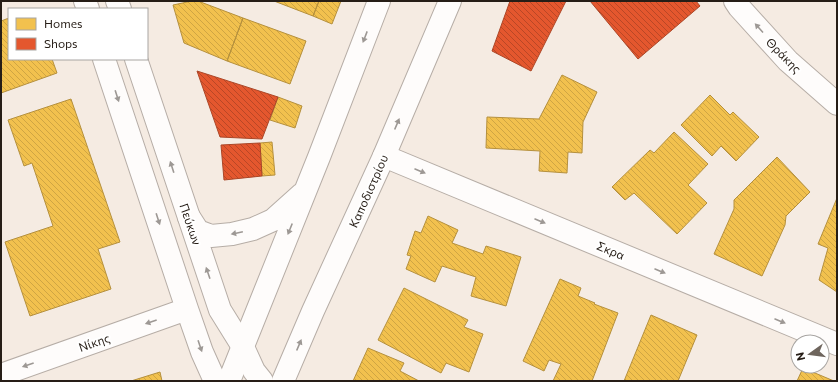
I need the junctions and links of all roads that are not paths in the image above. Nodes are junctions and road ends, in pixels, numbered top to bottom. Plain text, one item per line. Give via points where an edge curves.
1 (379, 1) edge
2 (450, 1) edge
3 (735, 1) edge
4 (104, 60) edge
5 (136, 60) edge
6 (837, 104) edge
7 (384, 156) junction
8 (305, 192) junction
9 (189, 217) junction
10 (188, 309) junction
11 (837, 344) edge
12 (242, 347) junction
13 (1, 375) edge
14 (215, 381) edge
15 (229, 381) edge
16 (262, 381) edge
17 (283, 381) edge

1 -> 8 street
7 -> 2 street, Καποδιστρίου
6 -> 3 street, Θράκης via 788,61
4 -> 10 street
9 -> 5 street, Πεύκων
7 -> 11 street, Σκρα
17 -> 7 street, Καποδιστρίου
8 -> 9 street via 273,220 253,229 232,234 211,236 198,231
8 -> 12 street
12 -> 9 street, Πεύκων via 220,310
10 -> 13 street, Νίκης
10 -> 14 street
12 - 15 street
12 - 16 street, Πεύκων

